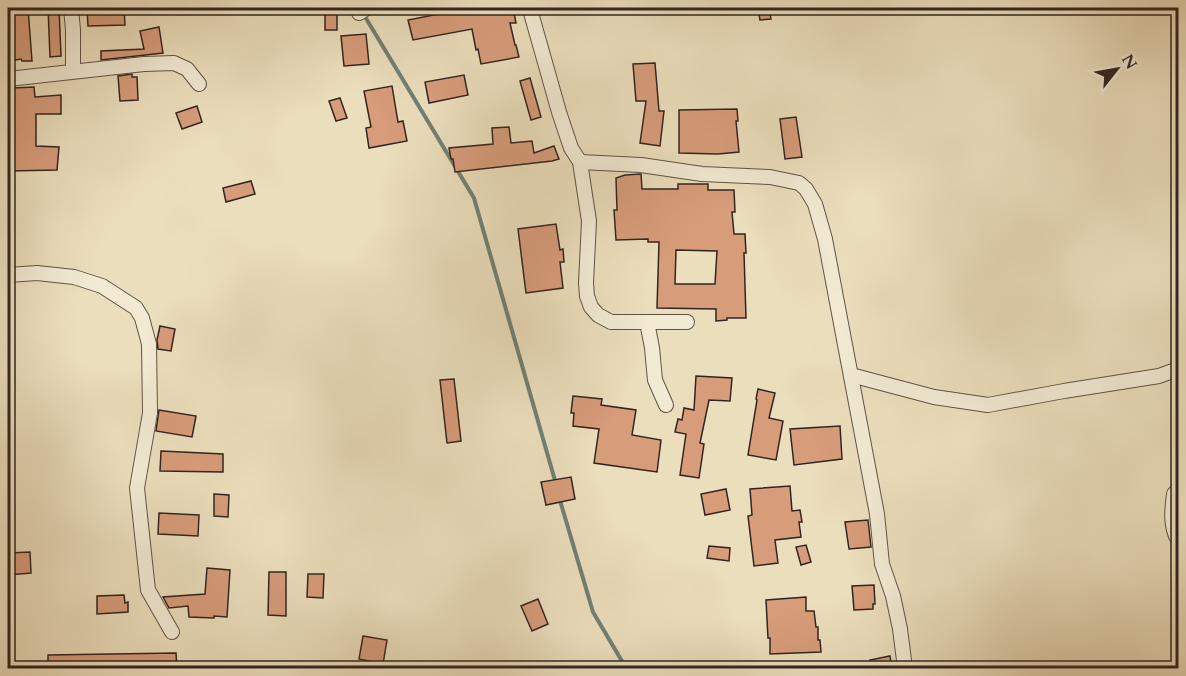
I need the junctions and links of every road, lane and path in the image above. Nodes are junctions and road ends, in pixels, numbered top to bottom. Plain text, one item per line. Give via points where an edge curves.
1 (71, 8) edge
2 (531, 8) edge
3 (73, 71) junction
4 (8, 79) edge
5 (200, 84) dead end
6 (580, 162) junction
7 (8, 275) edge
8 (647, 322) junction
9 (687, 322) dead end
10 (1179, 369) edge
11 (851, 375) junction
12 (666, 405) dead end
13 (1179, 490) edge
14 (1179, 540) edge
15 (172, 632) dead end
16 (905, 669) edge

1 - 3 street
2 - 6 street via 559,112
3 - 4 street
3 - 5 street via 174,63 187,69
6 - 8 street via 589,221 586,283 591,308 611,322
6 - 11 street via 770,177 798,183 806,189 815,204 825,239
7 - 15 street via 74,277 102,286 136,308 142,318 149,344 150,413 137,488 148,590
8 - 9 street
8 - 12 street via 654,380
10 - 11 street via 1159,376 988,405 934,398
11 - 16 street via 877,514 882,564 893,596
13 - 14 street via 1174,494 1172,512 1174,533

